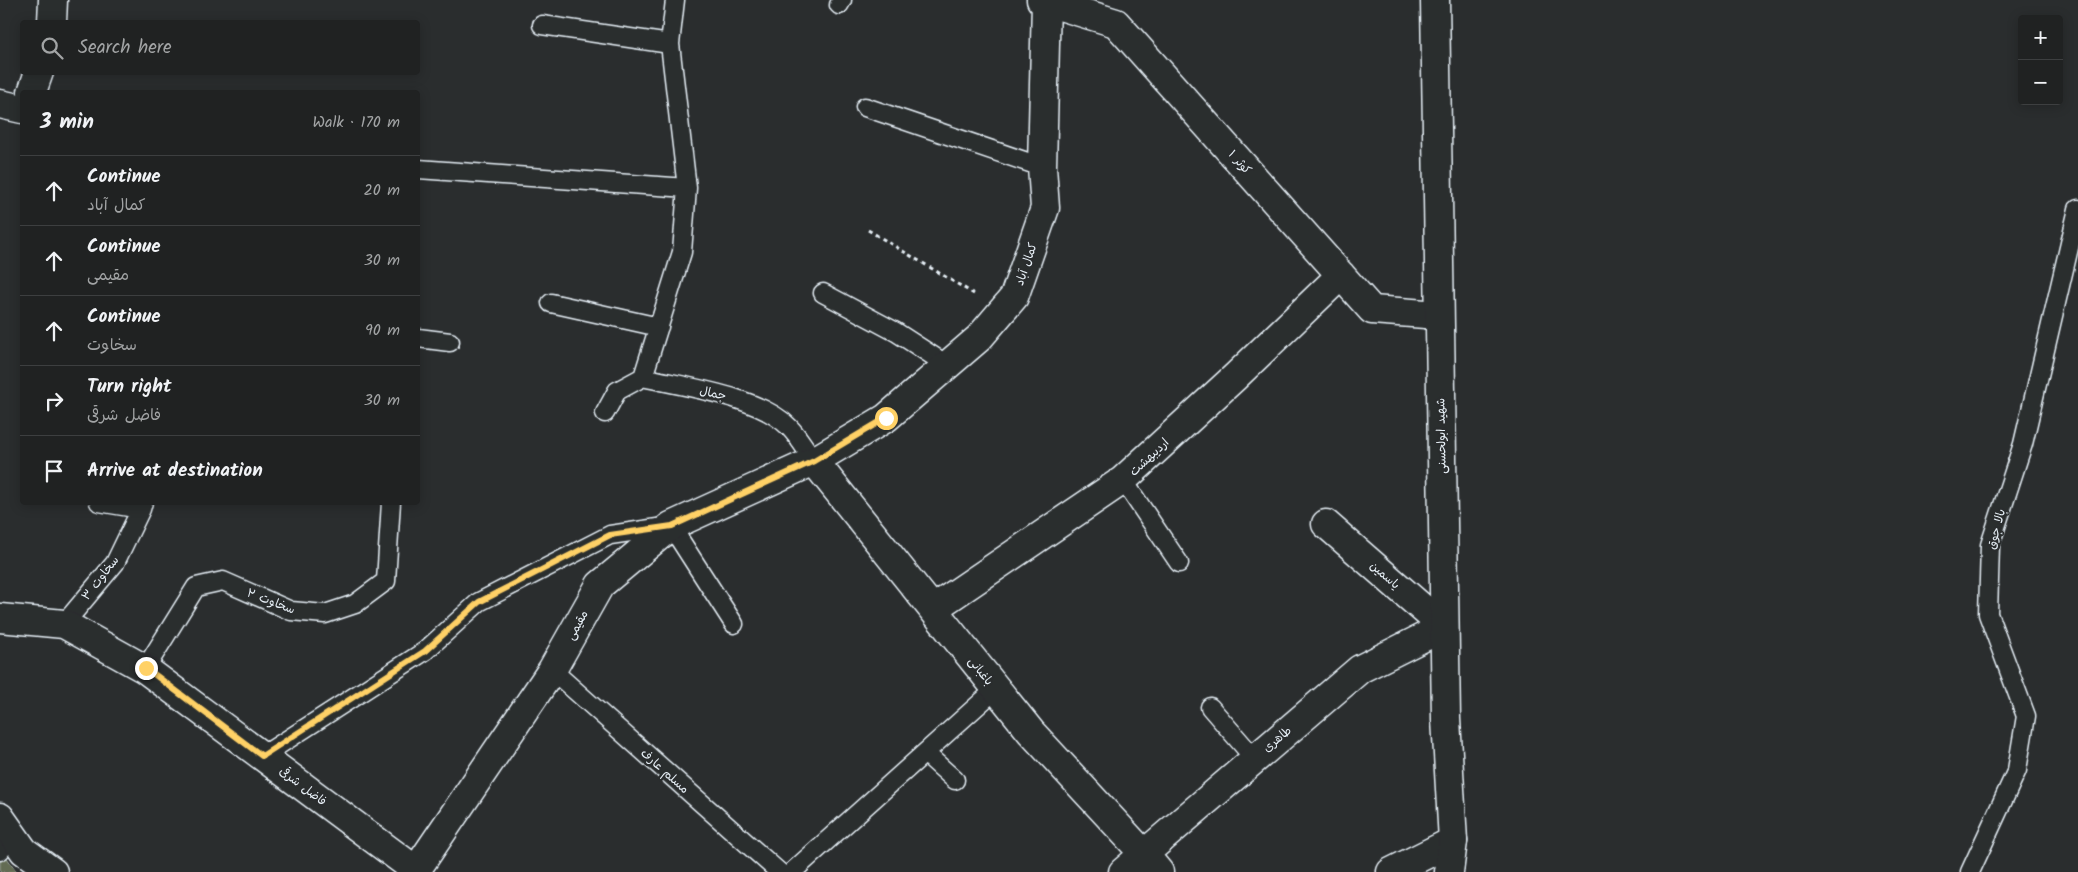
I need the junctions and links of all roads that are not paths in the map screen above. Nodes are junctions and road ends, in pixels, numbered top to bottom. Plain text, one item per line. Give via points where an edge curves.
1 (53, 0) edge
2 (674, 0) edge
3 (1435, 0) edge
4 (1043, 1) edge
5 (52, 20) edge
6 (542, 25) dead end
7 (670, 44) junction
8 (38, 75) edge
9 (33, 90) edge
10 (865, 107) dead end
11 (1042, 168) junction
12 (420, 170) edge
13 (687, 188) junction
14 (2078, 208) edge
15 (1341, 275) junction
16 (823, 293) dead end
17 (551, 303) dead end
18 (1440, 315) junction
19 (659, 327) junction
20 (420, 338) edge
21 (450, 342) dead end
22 (947, 365) junction
23 (642, 377) junction
24 (605, 413) dead end
25 (814, 461) junction
26 (1123, 480) junction
27 (391, 505) edge
28 (142, 506) edge
29 (1326, 524) dead end
30 (672, 526) junction
31 (1179, 563) dead end
32 (933, 609) junction
33 (0, 618) edge
34 (64, 624) junction
35 (734, 624) dead end
36 (1444, 627) junction
37 (146, 668) junction
38 (552, 670) junction
39 (996, 689) junction
40 (1210, 707) dead end
41 (925, 753) junction
42 (262, 756) junction
43 (1254, 758) junction
44 (955, 780) dead end
45 (4, 834) edge
46 (1453, 841) junction
47 (1151, 863) edge
48 (52, 872) edge
49 (416, 872) edge
50 (779, 872) edge
51 (792, 872) edge
52 (1123, 872) edge
53 (1391, 872) edge
54 (1449, 872) edge
55 (1970, 872) edge

1 - 5 street
2 - 7 lane
3 - 18 street, شهید ابولحسنی
4 - 11 street, کمال آباد
4 - 15 street, کوثر ۱ via 1116,23
6 - 7 lane
7 - 13 lane
8 - 9 street
10 - 11 lane
11 - 22 street, کمال آباد via 1045,208 1014,297 979,338
12 - 13 lane
13 - 19 lane via 682,252
14 - 55 lane, بالا جوق via 2023,444 1990,545 1988,614 2026,716 2017,770
15 - 18 street, کوثر ۱ via 1372,310
15 - 26 street, اردیبهشت
16 - 22 lane via 896,332
17 - 19 lane
18 - 36 street, شهید ابولحسنی
19 - 23 lane
20 - 21 lane
22 - 25 street, کمال آباد via 886,418
23 - 24 lane via 617,391
23 - 25 lane, جمال via 753,403 789,426
25 - 30 street, مقیمی
25 - 32 street, باغبانی
26 - 31 lane
26 - 32 street, اردیبهشت
27 - 37 lane, سخاوت ۲ via 386,581 356,604 325,614 291,611 223,581 196,587
28 - 34 lane, سخاوت ۳ via 114,563
29 - 36 street, یاسمین
30 - 35 lane
30 - 38 street, مقیمی via 600,585
30 - 42 lane via 610,535 479,602 425,651
32 - 39 street, باغبانی
33 - 34 street, فاضل شرقی
34 - 37 street, فاضل شرقی
36 - 43 street, طاهری via 1360,668
36 - 46 street, شهید ابولحسنی
37 - 42 street, فاضل شرقی
38 - 49 street, مقیمی
38 - 50 lane, مسلم عارف
39 - 41 lane
39 - 47 street, باغبانی
40 - 43 lane
41 - 44 lane
41 - 51 lane
42 - 49 street, فاضل شرقی
43 - 47 street, طاهری
45 - 48 street
46 - 53 street
46 - 54 street, شهید ابولحسنی
47 - 52 street, طاهری

